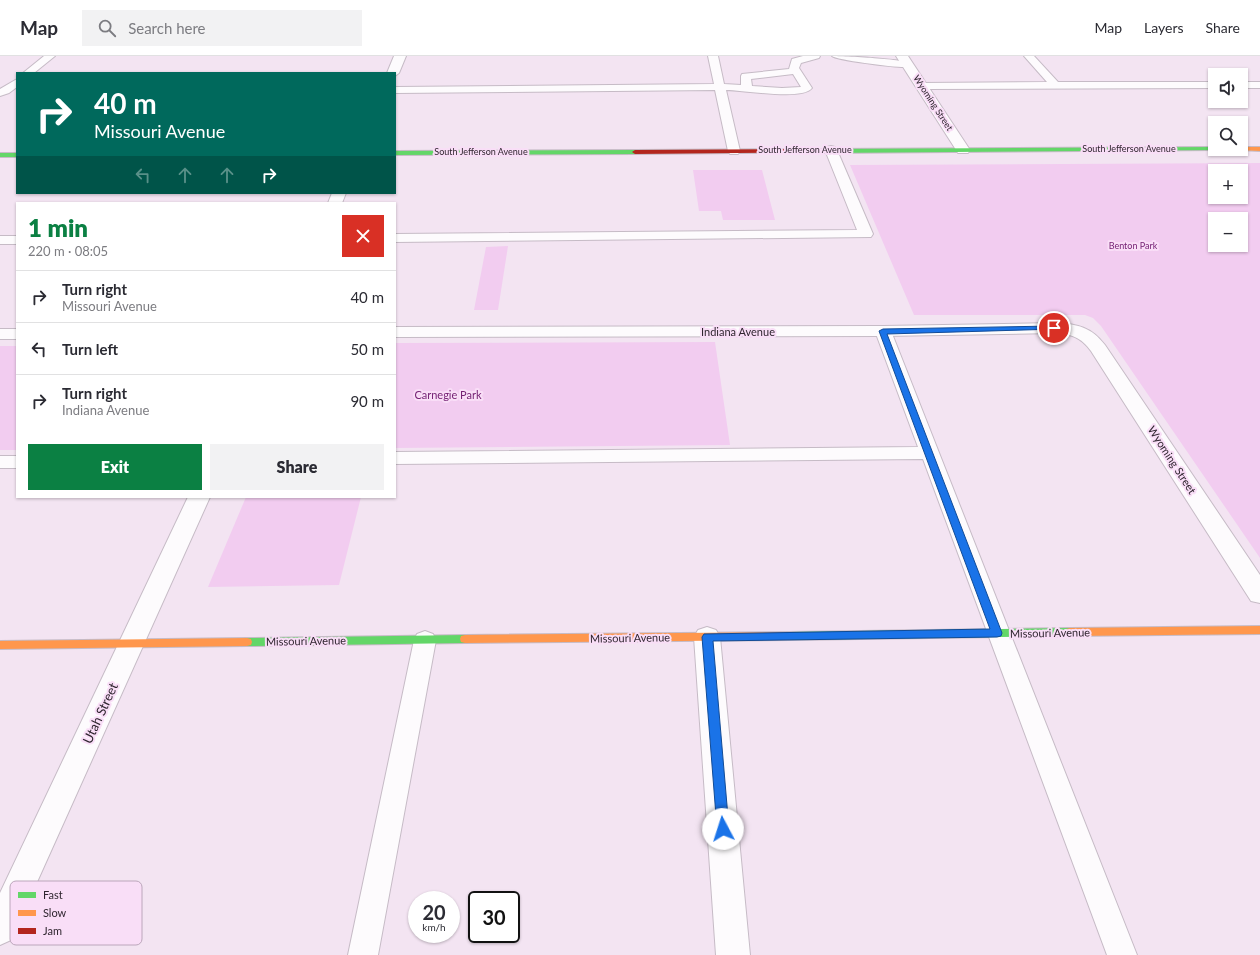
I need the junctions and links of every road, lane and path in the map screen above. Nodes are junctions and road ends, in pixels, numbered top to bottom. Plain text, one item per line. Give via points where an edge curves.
1 (50, 56) edge
2 (400, 56) edge
3 (713, 56) edge
4 (815, 56) edge
5 (837, 56) edge
6 (1028, 56) edge
7 (905, 60) edge
8 (796, 71) junction
9 (29, 72) edge
10 (393, 72) edge
11 (16, 83) edge
12 (1208, 85) edge
13 (1248, 85) edge
14 (1260, 85) edge
15 (922, 86) junction
16 (1056, 86) junction
17 (720, 87) junction
18 (748, 88) junction
19 (396, 90) edge
20 (16, 91) edge
21 (2, 92) edge
22 (1208, 149) edge
23 (1248, 149) edge
24 (1260, 149) edge
25 (831, 150) junction
26 (963, 150) junction
27 (734, 151) junction
28 (396, 153) edge
29 (0, 155) edge
30 (16, 155) edge
31 (396, 238) edge
32 (0, 240) edge
33 (16, 240) edge
34 (883, 331) junction
35 (1081, 331) joint
36 (396, 332) edge
37 (0, 334) edge
38 (16, 334) edge
39 (930, 453) junction
40 (396, 458) edge
41 (0, 462) edge
42 (16, 462) edge
43 (199, 498) edge
44 (1260, 594) edge
45 (1260, 630) edge
46 (997, 633) junction
47 (707, 637) junction
48 (425, 640) junction
49 (132, 643) junction
50 (0, 645) edge
51 (22, 881) edge
52 (10, 907) edge
53 (0, 929) edge
54 (363, 955) edge
55 (733, 955) edge
56 (1122, 955) edge

1 - 9 lane
2 - 10 street
3 - 17 lane
4 - 8 lane via 796,61
5 - 7 lane via 884,63
6 - 16 lane
7 - 15 street, Wyoming Street
8 - 18 lane via 746,76
8 - 18 lane via 806,90 775,91
11 - 21 lane
12 - 16 lane
13 - 14 lane
15 - 16 lane
15 - 26 street, Wyoming Street
17 - 18 lane
17 - 19 lane
17 - 27 lane
20 - 21 lane
22 - 26 main road, South Jefferson Avenue
23 - 24 main road
25 - 26 main road, South Jefferson Avenue
25 - 27 main road, South Jefferson Avenue
25 - 31 lane via 866,234
27 - 28 main road, South Jefferson Avenue
29 - 30 main road
32 - 33 lane
34 - 35 street, Indiana Avenue via 1054,328
34 - 36 street, Indiana Avenue
34 - 39 lane
35 - 44 street, Wyoming Street via 1091,337 1099,348
37 - 38 street
39 - 40 lane
39 - 46 lane
41 - 42 lane
43 - 49 street, Utah Street
45 - 46 main road, Missouri Avenue
46 - 47 main road, Missouri Avenue
46 - 56 lane
47 - 48 main road, Missouri Avenue
47 - 55 street
48 - 49 main road, Missouri Avenue
48 - 54 lane
49 - 50 main road, Missouri Avenue
49 - 51 street, Utah Street
52 - 53 street, Utah Street

